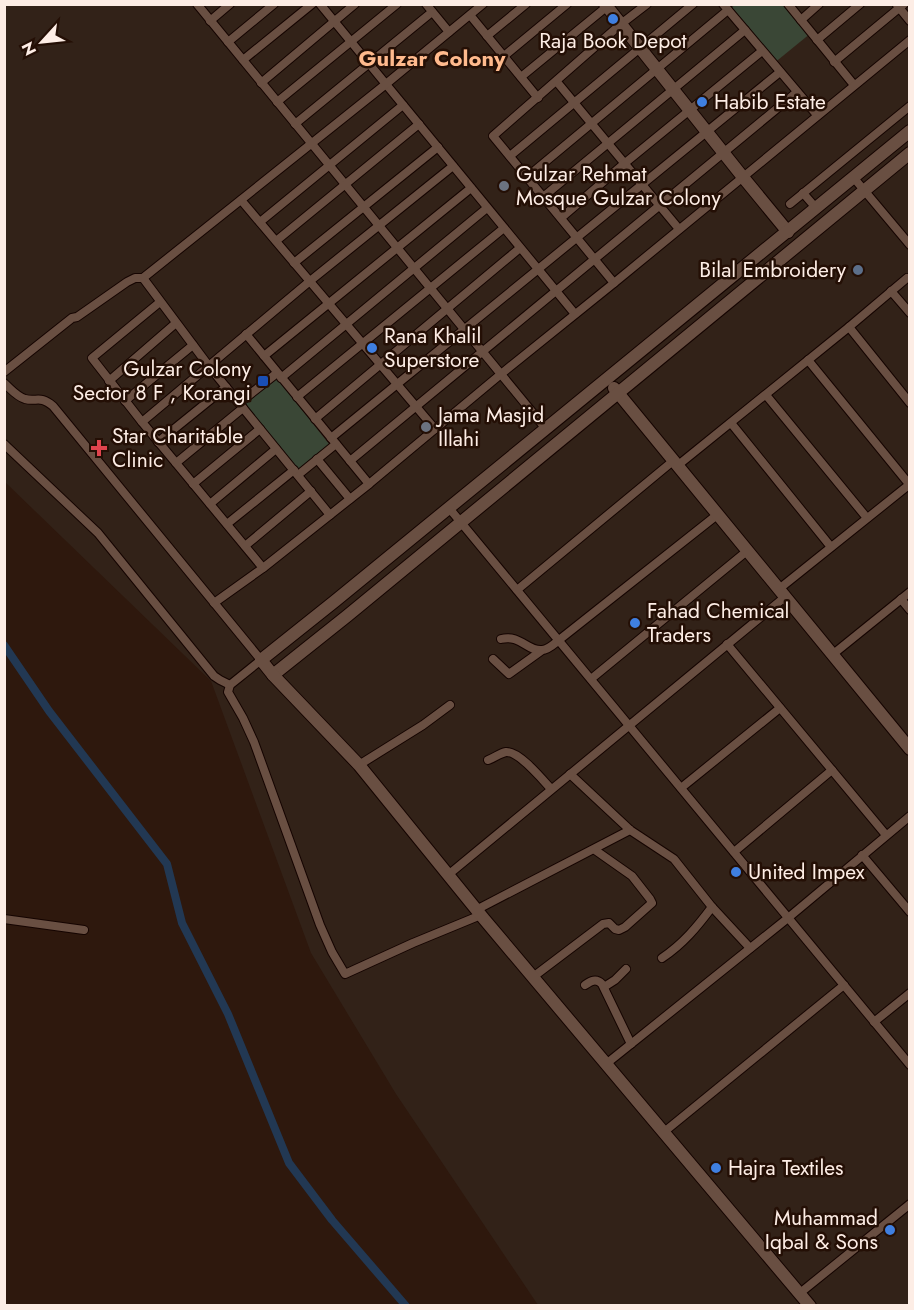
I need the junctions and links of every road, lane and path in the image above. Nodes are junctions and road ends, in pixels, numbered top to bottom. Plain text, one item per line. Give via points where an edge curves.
1 (197, 4) edge
2 (230, 4) edge
3 (274, 4) edge
4 (312, 4) edge
5 (320, 4) edge
6 (355, 4) edge
7 (397, 4) edge
8 (483, 4) edge
9 (526, 4) edge
10 (567, 4) edge
11 (647, 4) edge
12 (693, 4) edge
13 (788, 4) edge
14 (819, 4) edge
15 (860, 4) edge
16 (608, 5) edge
17 (725, 6) edge
18 (900, 6) edge
19 (429, 8) edge
20 (470, 15) junction
21 (801, 20) junction
22 (210, 21) junction
23 (909, 21) edge
24 (334, 22) junction
25 (621, 24) junction
26 (745, 30) junction
27 (449, 32) junction
28 (488, 36) junction
29 (817, 40) junction
30 (909, 40) edge
31 (228, 42) junction
32 (351, 42) junction
33 (641, 49) junction
34 (762, 51) junction
35 (504, 56) junction
36 (243, 60) junction
37 (834, 62) junction
38 (369, 64) junction
39 (656, 68) junction
40 (780, 72) junction
41 (521, 77) junction
42 (557, 82) junction
43 (261, 83) junction
44 (386, 84) junction
45 (854, 85) junction
46 (673, 90) junction
47 (797, 92) junction
48 (538, 98) junction
49 (277, 102) junction
50 (574, 102) junction
51 (403, 105) junction
52 (909, 106) edge
53 (690, 111) junction
54 (817, 116) junction
55 (591, 123) junction
56 (295, 124) junction
57 (418, 124) junction
58 (706, 131) junction
59 (909, 131) edge
60 (608, 143) junction
61 (311, 144) junction
62 (438, 147) junction
63 (723, 153) junction
64 (909, 153) edge
65 (510, 156) junction
66 (625, 163) junction
67 (329, 166) junction
68 (453, 166) junction
69 (527, 177) junction
70 (742, 177) junction
71 (853, 177) junction
72 (642, 184) junction
73 (345, 185) junction
74 (471, 188) junction
75 (864, 190) junction
76 (543, 197) junction
77 (241, 200) junction
78 (809, 200) junction
79 (790, 204) dead end
80 (660, 205) junction
81 (363, 207) junction
82 (487, 208) junction
83 (561, 218) junction
84 (260, 222) junction
85 (379, 226) junction
86 (782, 226) junction
87 (504, 228) junction
88 (679, 229) junction
89 (577, 238) junction
90 (276, 241) junction
91 (909, 245) edge
92 (397, 248) junction
93 (520, 248) junction
94 (594, 259) junction
95 (294, 263) junction
96 (414, 268) junction
97 (538, 270) junction
98 (143, 278) junction
99 (907, 278) dead end
100 (310, 281) junction
101 (614, 283) junction
102 (430, 289) junction
103 (555, 291) junction
104 (891, 291) junction
105 (160, 302) junction
106 (328, 303) junction
107 (447, 309) junction
108 (909, 313) edge
109 (575, 314) junction
110 (176, 323) junction
111 (346, 324) junction
112 (849, 327) junction
113 (464, 330) junction
114 (246, 334) junction
115 (363, 344) junction
116 (193, 345) junction
117 (482, 352) junction
118 (264, 356) junction
119 (808, 360) junction
120 (380, 364) junction
121 (208, 365) junction
122 (4, 372) edge
123 (501, 374) junction
124 (279, 375) junction
125 (607, 380) junction
126 (109, 381) junction
127 (4, 383) edge
128 (398, 384) junction
129 (226, 387) junction
130 (618, 393) junction
131 (766, 395) junction
132 (297, 397) junction
133 (125, 401) junction
134 (909, 402) edge
135 (241, 406) junction
136 (416, 406) junction
137 (315, 419) junction
138 (142, 422) junction
139 (730, 423) junction
140 (260, 429) junction
141 (435, 429) junction
142 (546, 429) junction
143 (334, 441) junction
144 (158, 442) junction
145 (4, 444) edge
146 (276, 449) junction
147 (317, 459) junction
148 (350, 461) junction
149 (176, 463) junction
150 (675, 463) junction
151 (296, 473) junction
152 (193, 484) junction
153 (369, 484) junction
154 (909, 484) edge
155 (311, 491) junction
156 (350, 499) junction
157 (210, 504) junction
158 (449, 508) junction
159 (330, 514) junction
160 (717, 514) junction
161 (867, 518) junction
162 (461, 522) junction
163 (227, 524) junction
164 (245, 546) junction
165 (831, 547) junction
166 (747, 551) junction
167 (263, 568) junction
168 (517, 590) junction
169 (909, 592) edge
170 (782, 593) junction
171 (901, 599) junction
172 (214, 603) junction
173 (909, 610) edge
174 (501, 639) dead end
175 (559, 640) junction
176 (728, 644) junction
177 (541, 651) junction
178 (832, 655) junction
179 (493, 659) dead end
180 (261, 660) junction
181 (273, 675) junction
182 (591, 679) junction
183 (230, 685) junction
184 (450, 705) dead end
185 (780, 708) junction
186 (630, 725) junction
187 (909, 749) edge
188 (488, 760) dead end
189 (359, 765) junction
190 (832, 770) junction
191 (570, 774) junction
192 (681, 788) junction
193 (551, 789) junction
194 (909, 816) edge
195 (630, 830) junction
196 (886, 835) junction
197 (594, 850) junction
198 (734, 852) junction
199 (862, 855) junction
200 (448, 875) junction
201 (712, 907) junction
202 (909, 912) edge
203 (479, 913) junction
204 (788, 918) junction
205 (4, 919) edge
206 (84, 930) dead end
207 (750, 948) junction
208 (662, 958) dead end
209 (626, 969) dead end
210 (533, 977) junction
211 (585, 984) dead end
212 (844, 985) junction
213 (604, 987) junction
214 (909, 993) edge
215 (874, 1022) junction
216 (631, 1044) junction
217 (606, 1064) junction
218 (909, 1065) edge
219 (664, 1132) junction
220 (909, 1204) edge
221 (800, 1293) junction
222 (810, 1305) edge

1 - 22 street
2 - 22 street
3 - 31 street
4 - 36 street
5 - 24 street
6 - 24 street
7 - 32 street
8 - 20 street
9 - 28 street
10 - 35 street
11 - 25 street
12 - 33 street
13 - 21 street
14 - 21 street
15 - 29 street
16 - 25 street
16 - 41 street
17 - 26 street
17 - 39 street
18 - 23 street
18 - 37 street
19 - 27 street
19 - 38 street
20 - 27 street
20 - 28 street
21 - 29 street
22 - 31 street
24 - 32 street
24 - 43 street
25 - 33 street
25 - 42 street
26 - 34 street
26 - 46 street
27 - 44 street
28 - 35 street
29 - 37 street
30 - 45 street
31 - 36 street
32 - 38 street
32 - 49 street
33 - 39 street
33 - 50 street
34 - 40 street
34 - 53 street
35 - 41 street
36 - 43 street
37 - 45 street
38 - 44 street
38 - 56 street
39 - 46 street
39 - 55 street
40 - 47 street
40 - 58 street
41 - 48 street
42 - 48 street
42 - 50 street
43 - 49 street
44 - 51 street
44 - 61 street
45 - 54 street
46 - 53 street
46 - 60 street
47 - 54 street
47 - 63 street
48 - 65 street via 494,136
49 - 56 street
50 - 55 street
50 - 65 street
51 - 57 street
51 - 67 street
52 - 78 street
53 - 58 street
53 - 66 street
54 - 70 street
55 - 60 street
55 - 69 street
56 - 61 street
57 - 62 street
57 - 73 street
58 - 63 street
58 - 72 street
59 - 71 street
60 - 66 street
60 - 76 street
61 - 67 street
61 - 77 street
62 - 68 street
62 - 81 street
63 - 70 street
63 - 80 street
64 - 75 street
65 - 69 street
66 - 72 street
66 - 83 street
67 - 73 street
67 - 84 street
68 - 74 street
68 - 85 street
69 - 76 street
70 - 86 street
70 - 88 street
71 - 75 street
71 - 78 street
72 - 80 street
72 - 89 street
73 - 81 street
73 - 90 street
74 - 82 street
74 - 92 street
75 - 91 street
75 - 130 street
76 - 83 street
77 - 84 street
77 - 98 street
78 - 79 street
78 - 86 street
80 - 88 street
80 - 94 street
81 - 85 street
81 - 95 street
82 - 87 street
82 - 96 street
83 - 89 street
84 - 90 street
85 - 92 street
85 - 100 street
86 - 125 street
87 - 93 street
87 - 102 street
88 - 101 street
89 - 94 street
89 - 97 street
90 - 95 street
92 - 96 street
92 - 106 street
93 - 97 street
93 - 107 street
94 - 101 street
94 - 103 street
95 - 100 street
96 - 102 street
96 - 111 street
97 - 103 street
97 - 113 street
98 - 105 street
98 - 122 street via 127,282 72,318
99 - 104 street
100 - 106 street
100 - 114 street
101 - 109 street
102 - 107 street
102 - 115 street
103 - 109 street
103 - 117 street
104 - 108 street
104 - 112 street
105 - 110 street
105 - 126 street via 92,358
106 - 111 street
106 - 118 street
107 - 113 street
107 - 120 street
109 - 123 street
110 - 116 street
110 - 126 street
111 - 115 street
111 - 124 street
112 - 119 street
112 - 134 street
113 - 117 street
113 - 128 street
114 - 118 street
114 - 121 street
115 - 120 street
115 - 132 street
116 - 121 street
116 - 133 street
117 - 123 street
117 - 136 street
118 - 124 street
119 - 131 street
119 - 154 street
120 - 128 street
120 - 137 street
121 - 129 street
121 - 138 street
123 - 141 street
123 - 142 street
124 - 132 street
124 - 135 street
125 - 130 street
125 - 142 street
126 - 133 street
127 - 172 street via 21,397 42,399 53,406
128 - 136 street
128 - 143 street
129 - 135 street
129 - 144 street
130 - 150 street
130 - 162 street
131 - 139 street
131 - 161 street
132 - 137 street
133 - 138 street
135 - 140 street
135 - 149 street
136 - 141 street
136 - 148 street
137 - 143 street
138 - 144 street
139 - 150 street
139 - 165 street
140 - 146 street
140 - 152 street
141 - 153 street
142 - 158 street
143 - 147 street
143 - 148 street
144 - 149 street
145 - 183 street via 98,533 214,676
146 - 151 street
146 - 157 street
147 - 151 street
147 - 156 street
148 - 153 street
149 - 152 street
150 - 160 street
150 - 168 street
151 - 155 street
151 - 163 street
152 - 157 street
153 - 156 street
154 - 161 street
155 - 159 street
155 - 164 street
156 - 159 street
157 - 163 street
158 - 162 street
158 - 180 street
159 - 167 street
160 - 166 street
160 - 175 street
161 - 165 street
162 - 168 street
162 - 181 street
163 - 164 street
164 - 167 street
165 - 170 street
166 - 170 street
166 - 182 street
167 - 172 street
168 - 175 street
169 - 171 street
170 - 176 street
170 - 178 street
171 - 173 street
171 - 178 street
172 - 180 street
174 - 177 street via 511,638
175 - 177 street
175 - 182 street
176 - 185 street
176 - 186 street
177 - 179 street via 509,674
178 - 187 street
180 - 181 street
180 - 183 street
181 - 189 street
182 - 186 street
183 - 203 street via 228,692 254,742 320,925 345,974
184 - 189 street
185 - 190 street
185 - 192 street
186 - 191 street
186 - 192 street
188 - 193 street via 504,752 512,753
189 - 200 street
190 - 196 street
190 - 198 street
191 - 193 street
191 - 195 street
192 - 198 street
193 - 200 street
194 - 196 street
195 - 197 street
195 - 201 street via 674,860
196 - 199 street
197 - 203 street
197 - 210 street via 632,876 651,903 621,929 603,924
198 - 204 street
199 - 202 street
199 - 204 street
200 - 203 street
201 - 207 street
201 - 208 street via 687,938
203 - 210 street
204 - 207 street
204 - 212 street
205 - 206 street
207 - 216 street
209 - 213 street
210 - 217 street
211 - 213 street via 596,980
212 - 215 street
212 - 219 street
213 - 216 street
214 - 215 street
215 - 218 street
216 - 217 street
217 - 219 street
219 - 221 street
220 - 221 street
221 - 222 street

